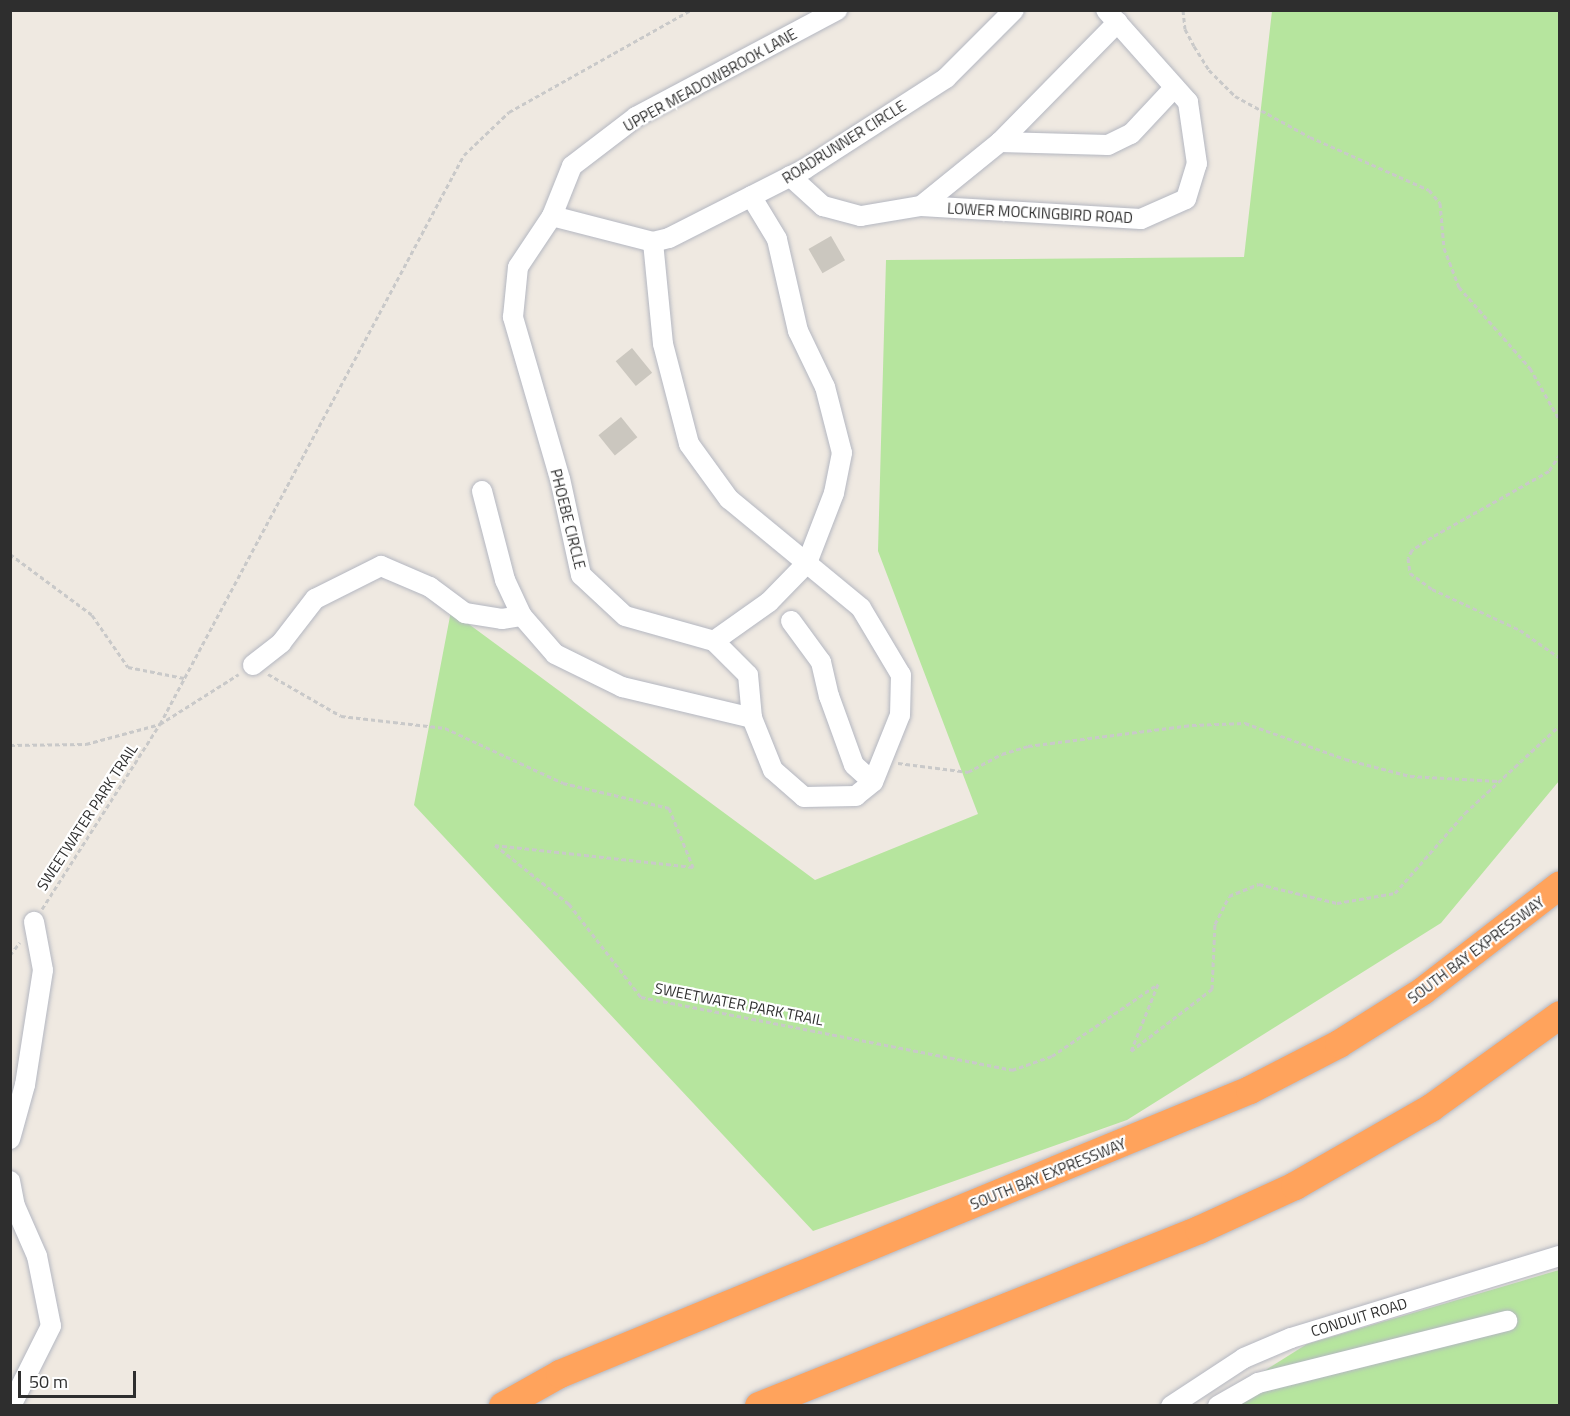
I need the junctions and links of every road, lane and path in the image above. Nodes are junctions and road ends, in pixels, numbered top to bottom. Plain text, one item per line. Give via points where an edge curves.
1 (691, 10) edge
2 (837, 10) edge
3 (1014, 10) edge
4 (1183, 10) edge
5 (1112, 16) edge
6 (1175, 87) junction
7 (1000, 142) junction
8 (790, 176) junction
9 (751, 196) junction
10 (921, 206) junction
11 (552, 216) junction
12 (653, 242) junction
13 (1560, 421) edge
14 (1560, 454) edge
15 (482, 491) dead end
16 (10, 554) edge
17 (807, 563) junction
18 (522, 616) junction
19 (791, 621) dead end
20 (714, 641) junction
21 (1560, 658) edge
22 (253, 665) junction
23 (184, 678) junction
24 (752, 718) junction
25 (160, 724) junction
26 (1560, 725) edge
27 (10, 745) edge
28 (883, 761) junction
29 (1498, 781) junction
30 (873, 782) junction
31 (1560, 885) edge
32 (34, 922) joint
33 (1560, 1015) edge
34 (10, 1139) edge
35 (10, 1181) edge
36 (1560, 1256) edge
37 (1507, 1321) dead end
38 (11, 1406) edge
39 (504, 1406) edge
40 (759, 1406) edge
41 (1171, 1406) edge
42 (1218, 1406) edge

1 - 23 path via 509,112 464,155
2 - 11 street, UPPER MEADOWBROOK LANE via 636,117 572,166
3 - 8 street, ROADRUNNER CIRCLE via 946,78
4 - 13 path via 1185,29 1194,46 1209,70 1235,96 1310,137 1429,190 1440,203 1444,248 1459,287 1530,368
5 - 6 street, LOWER MOCKINGBIRD ROAD
5 - 7 street
6 - 7 street via 1131,134 1108,145
6 - 10 street, LOWER MOCKINGBIRD ROAD via 1188,102 1197,164 1186,199 1141,219
7 - 10 street
8 - 9 street, ROADRUNNER CIRCLE
8 - 10 street, LOWER MOCKINGBIRD ROAD via 823,206 861,216
9 - 12 street, ROADRUNNER CIRCLE via 669,238
9 - 17 street via 777,239 798,331 825,387 842,453 834,493
11 - 12 street
11 - 20 street, PHOEBE CIRCLE via 518,267 513,317 560,479 581,575 625,616
12 - 17 street via 663,344 689,444 729,499
14 - 21 path via 1549,471 1432,537 1412,550 1408,558 1410,573 1432,589 1520,630
15 - 18 street via 497,561
16 - 23 path via 92,615 128,667
17 - 20 street via 769,602
17 - 28 street via 861,608 901,675 900,716
18 - 22 street via 502,620 465,613 430,587 381,566 315,599 281,644
18 - 24 street via 568,663 622,687
19 - 30 street via 822,662 828,696 854,765
20 - 24 street, PHOEBE CIRCLE via 748,675
22 - 25 path, SWEETWATER PARK TRAIL
22 - 29 path, SWEETWATER PARK TRAIL via 341,716 445,728 563,783 669,808 693,867 495,845 569,904 641,997 1012,1070 1052,1056 1158,984 1131,1051 1212,989 1215,924 1229,896 1259,885 1337,903 1395,893
23 - 25 path
24 - 30 street, PHOEBE CIRCLE via 773,770 804,797 856,796
25 - 27 path, SWEETWATER PARK TRAIL via 86,744
25 - 32 path, SWEETWATER PARK TRAIL
26 - 29 path, SWEETWATER PARK TRAIL
28 - 29 path via 968,772 1028,746 1180,726 1245,723 1345,759 1410,776
28 - 30 street
31 - 39 highway, SOUTH BAY EXPRESSWAY via 1423,991 1339,1044 1250,1090 560,1374
32 - 34 street via 43,970 25,1085
33 - 40 highway via 1431,1108 1294,1186 1199,1230
35 - 38 street via 15,1206 37,1256 51,1326
36 - 41 street, CONDUIT ROAD via 1291,1338 1244,1358
37 - 42 street via 1258,1383

